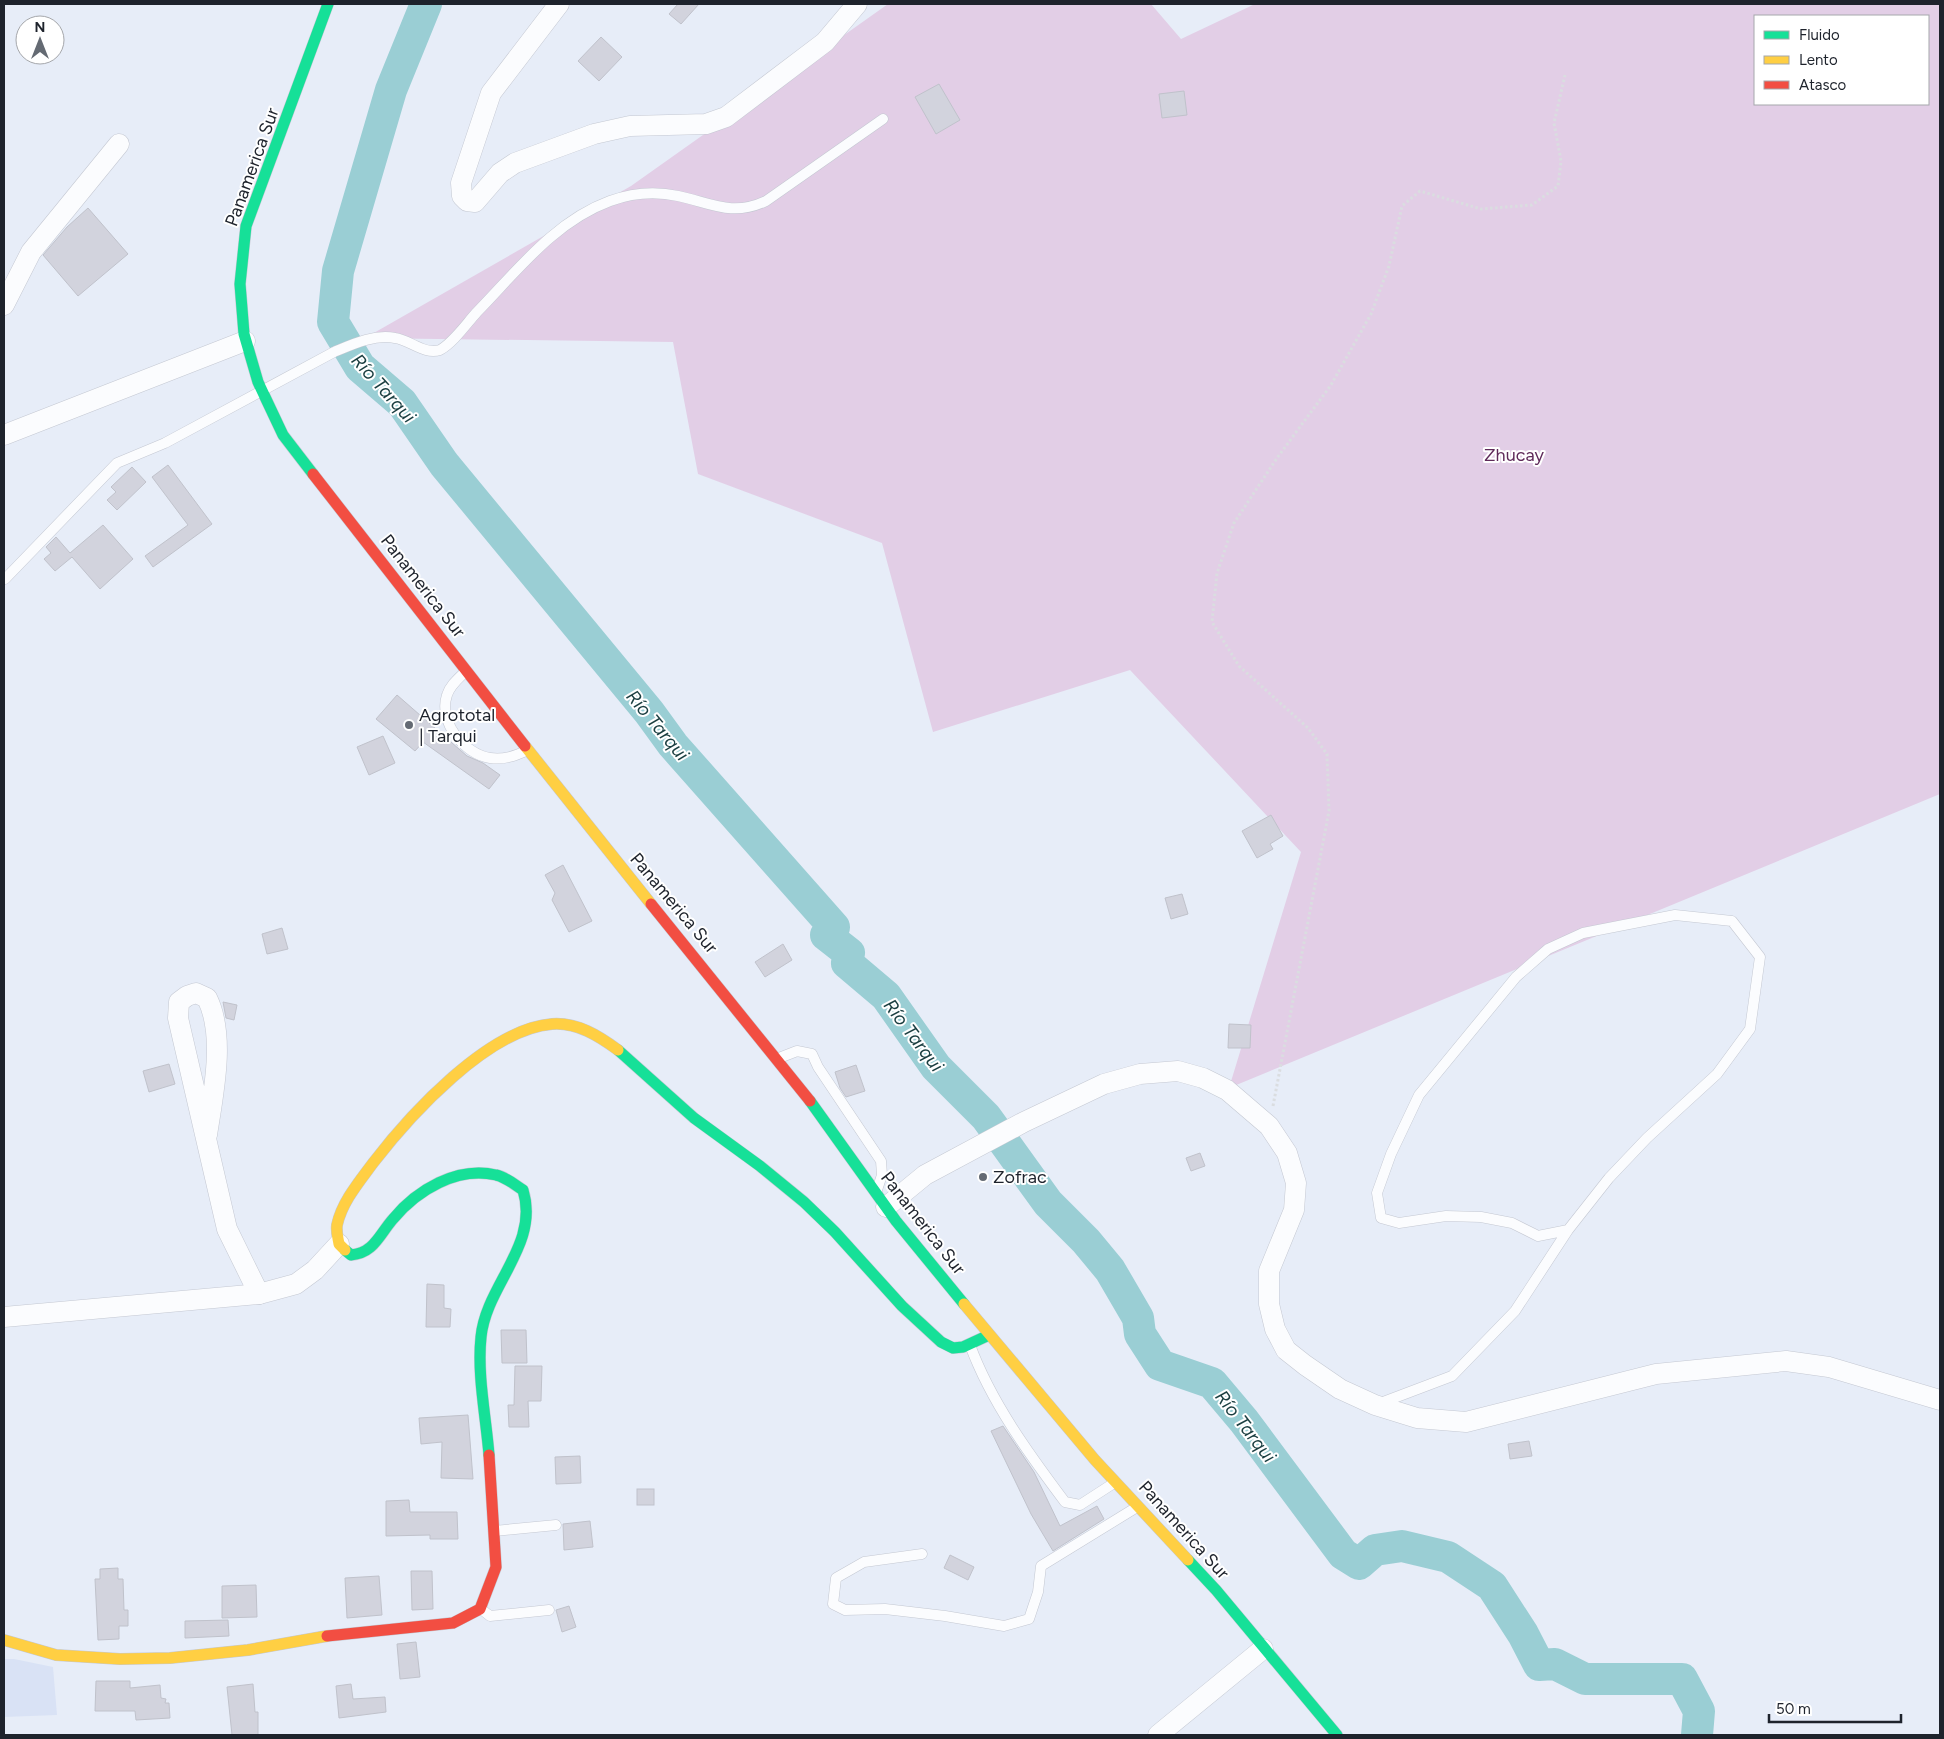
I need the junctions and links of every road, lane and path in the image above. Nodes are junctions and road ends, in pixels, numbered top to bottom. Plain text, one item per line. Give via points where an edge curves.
1 (328, 4) edge
2 (559, 4) edge
3 (857, 4) edge
4 (1565, 75) dead end
5 (883, 118) dead end
6 (119, 144) dead end
7 (4, 305) edge
8 (245, 341) junction
9 (260, 391) junction
10 (4, 431) edge
11 (5, 579) dead end
12 (466, 671) junction
13 (528, 750) junction
14 (778, 1058) junction
15 (1269, 1126) junction
16 (207, 1135) junction
17 (881, 1200) junction
18 (1568, 1230) junction
19 (338, 1244) junction
20 (259, 1294) junction
21 (4, 1317) edge
22 (988, 1336) junction
23 (970, 1345) junction
24 (1940, 1400) edge
25 (1375, 1405) junction
26 (1117, 1481) junction
27 (1138, 1507) junction
28 (556, 1525) dead end
29 (493, 1531) junction
30 (922, 1554) dead end
31 (480, 1609) junction
32 (549, 1610) dead end
33 (4, 1640) edge
34 (1263, 1649) junction
35 (1158, 1735) edge
36 (1337, 1735) edge

1 - 8 main road, Panamerica Sur via 246,226 240,282 241,324
2 - 3 street via 491,93 461,183 462,196 467,201 475,202 500,173 514,163 594,134 630,126 706,124 726,117 825,42
4 - 15 path via 1554,123 1561,161 1558,186 1532,205 1481,210 1420,191 1402,206 1389,266 1371,314 1331,386 1234,523 1217,573 1212,622 1239,666 1308,728 1327,754 1329,811
5 - 9 lane via 766,201 751,207 732,209 677,195 654,193 633,194 596,207 546,241 440,350 427,350 394,337 359,342
6 - 7 street via 31,252
8 - 9 main road, Panamerica Sur
8 - 10 street
9 - 11 lane via 165,443 117,463
9 - 12 main road, Panamerica Sur via 283,435
12 - 13 main road, Panamerica Sur
12 - 13 lane via 446,696 448,722 456,738 470,750 489,758 508,759
13 - 14 main road, Panamerica Sur
14 - 17 main road, Panamerica Sur
14 - 17 lane via 796,1051 812,1054 882,1161
15 - 17 street via 1227,1090 1203,1078 1178,1071 1140,1074 1104,1084 1024,1122
15 - 25 street via 1286,1153 1296,1183 1294,1210 1269,1271 1269,1304 1275,1329 1286,1350 1340,1389
16 - 16 street via 216,1074 215,1029 207,998 196,993 179,1002 178,1018
16 - 20 street via 214,1181 227,1229
17 - 22 main road, Panamerica Sur
18 - 18 lane via 1609,1178 1647,1138 1717,1074 1750,1029 1760,957 1732,921 1675,915 1583,934 1548,949 1516,977 1419,1095 1377,1193 1382,1218 1399,1223 1446,1216 1481,1217 1512,1223 1538,1236
18 - 25 lane via 1515,1311 1452,1376
19 - 20 street via 315,1270 296,1284
19 - 23 main road via 336,1229 342,1210 365,1173 406,1121 430,1097 483,1055 515,1036 542,1026 572,1025 590,1032 636,1063 693,1117 791,1190 834,1231 910,1315 940,1341 949,1347
19 - 29 main road via 351,1255 362,1255 374,1248 394,1218 426,1188 466,1173 496,1175 522,1190 527,1203 527,1223 514,1258 487,1311 481,1336 480,1361
20 - 21 street
22 - 23 main road
22 - 26 main road, Panamerica Sur
23 - 26 lane via 983,1378 1036,1463 1065,1502 1080,1505
24 - 25 street via 1829,1367 1786,1361 1656,1374 1466,1422 1417,1418
26 - 27 main road, Panamerica Sur
27 - 30 lane via 1041,1566 1038,1592 1029,1619 1004,1626 885,1609 845,1610 833,1604 836,1578 864,1562
27 - 34 main road, Panamerica Sur via 1216,1590
28 - 29 lane
29 - 31 main road via 496,1567
31 - 32 lane via 490,1616
31 - 33 main road via 453,1623 326,1636 224,1653 170,1658 56,1655
34 - 35 street
34 - 36 main road, Panamerica Sur

